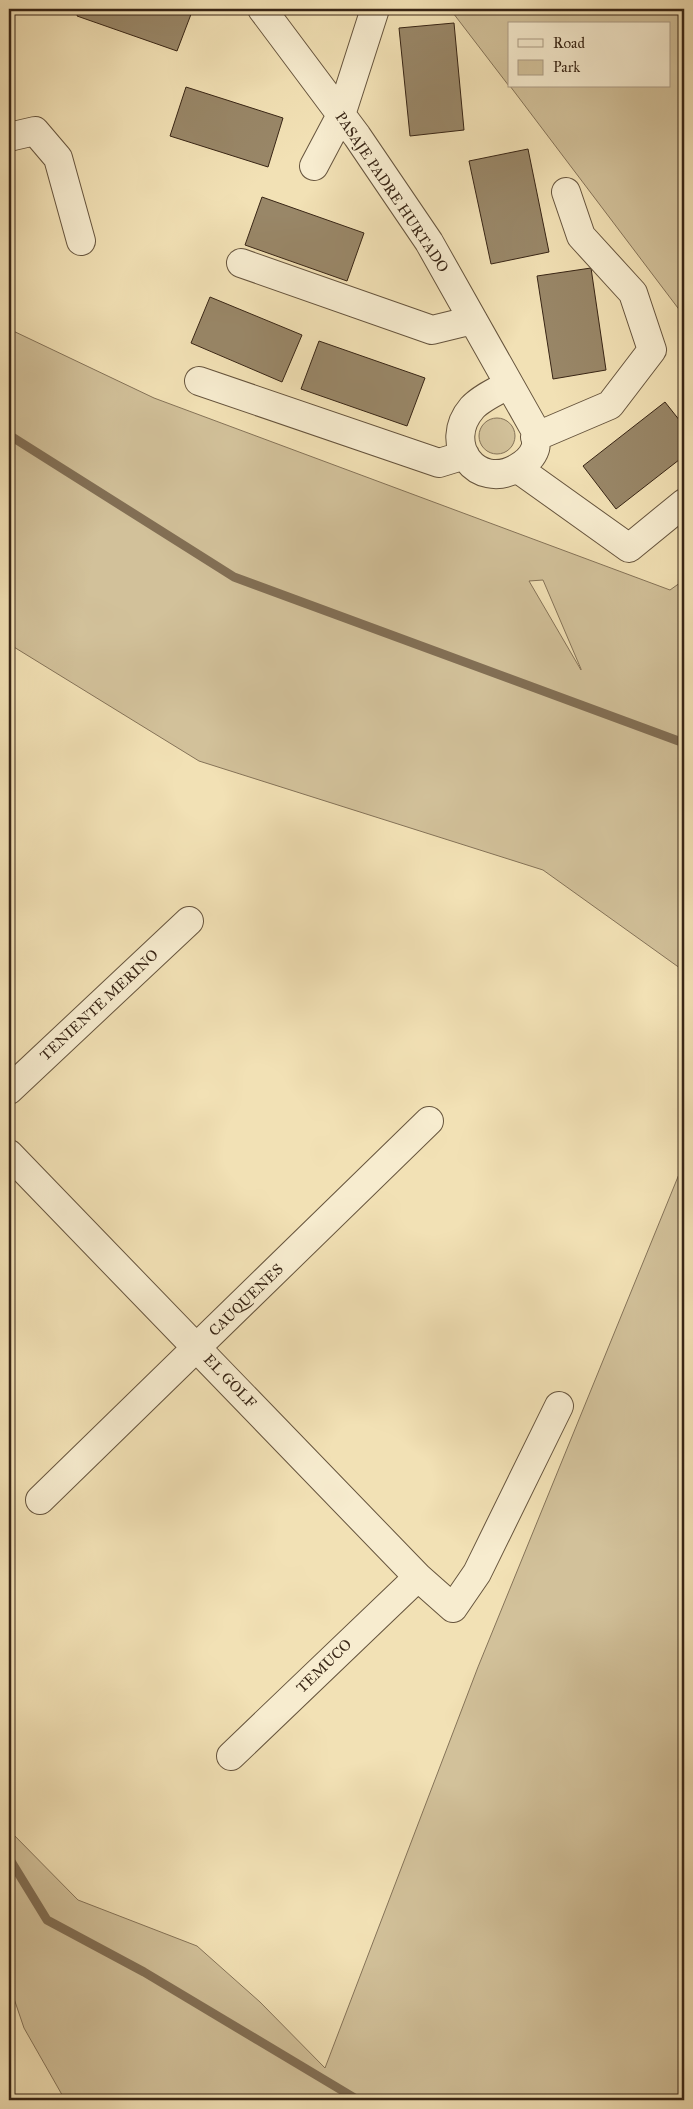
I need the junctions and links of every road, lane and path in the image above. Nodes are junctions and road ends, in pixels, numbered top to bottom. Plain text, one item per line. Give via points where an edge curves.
1 (262, 9) edge
2 (375, 9) edge
3 (341, 115) junction
4 (9, 137) edge
5 (314, 166) dead end
6 (566, 192) dead end
7 (81, 241) dead end
8 (242, 263) dead end
9 (473, 320) junction
10 (199, 381) dead end
11 (508, 385) junction
12 (535, 437) junction
13 (465, 455) junction
14 (517, 468) junction
15 (684, 503) edge
16 (190, 921) dead end
17 (9, 1090) edge
18 (429, 1121) dead end
19 (9, 1154) edge
20 (198, 1348) junction
21 (559, 1406) dead end
22 (40, 1500) dead end
23 (418, 1577) junction
24 (230, 1756) dead end

1 - 3 street, PASAJE PADRE HURTADO
2 - 3 street
3 - 5 street
3 - 9 street, PASAJE PADRE HURTADO via 429,242
4 - 7 street via 35,131 58,158
6 - 12 street via 581,236 633,293 652,350 610,405
8 - 9 street via 432,330
9 - 11 street, PASAJE PADRE HURTADO
10 - 13 street via 439,463
11 - 12 street, PASAJE PADRE HURTADO via 535,430
11 - 13 street via 472,408 460,434 460,446
12 - 14 street via 536,448 526,463
13 - 14 street via 471,465 481,471 505,475
14 - 15 street via 629,548
16 - 17 street, TENIENTE MERINO
18 - 20 street, CAUQUENES
19 - 20 street, EL GOLF
20 - 22 street, CAUQUENES
20 - 23 street, EL GOLF
21 - 23 street, EL GOLF via 477,1573 453,1608
23 - 24 street, TEMUCO

